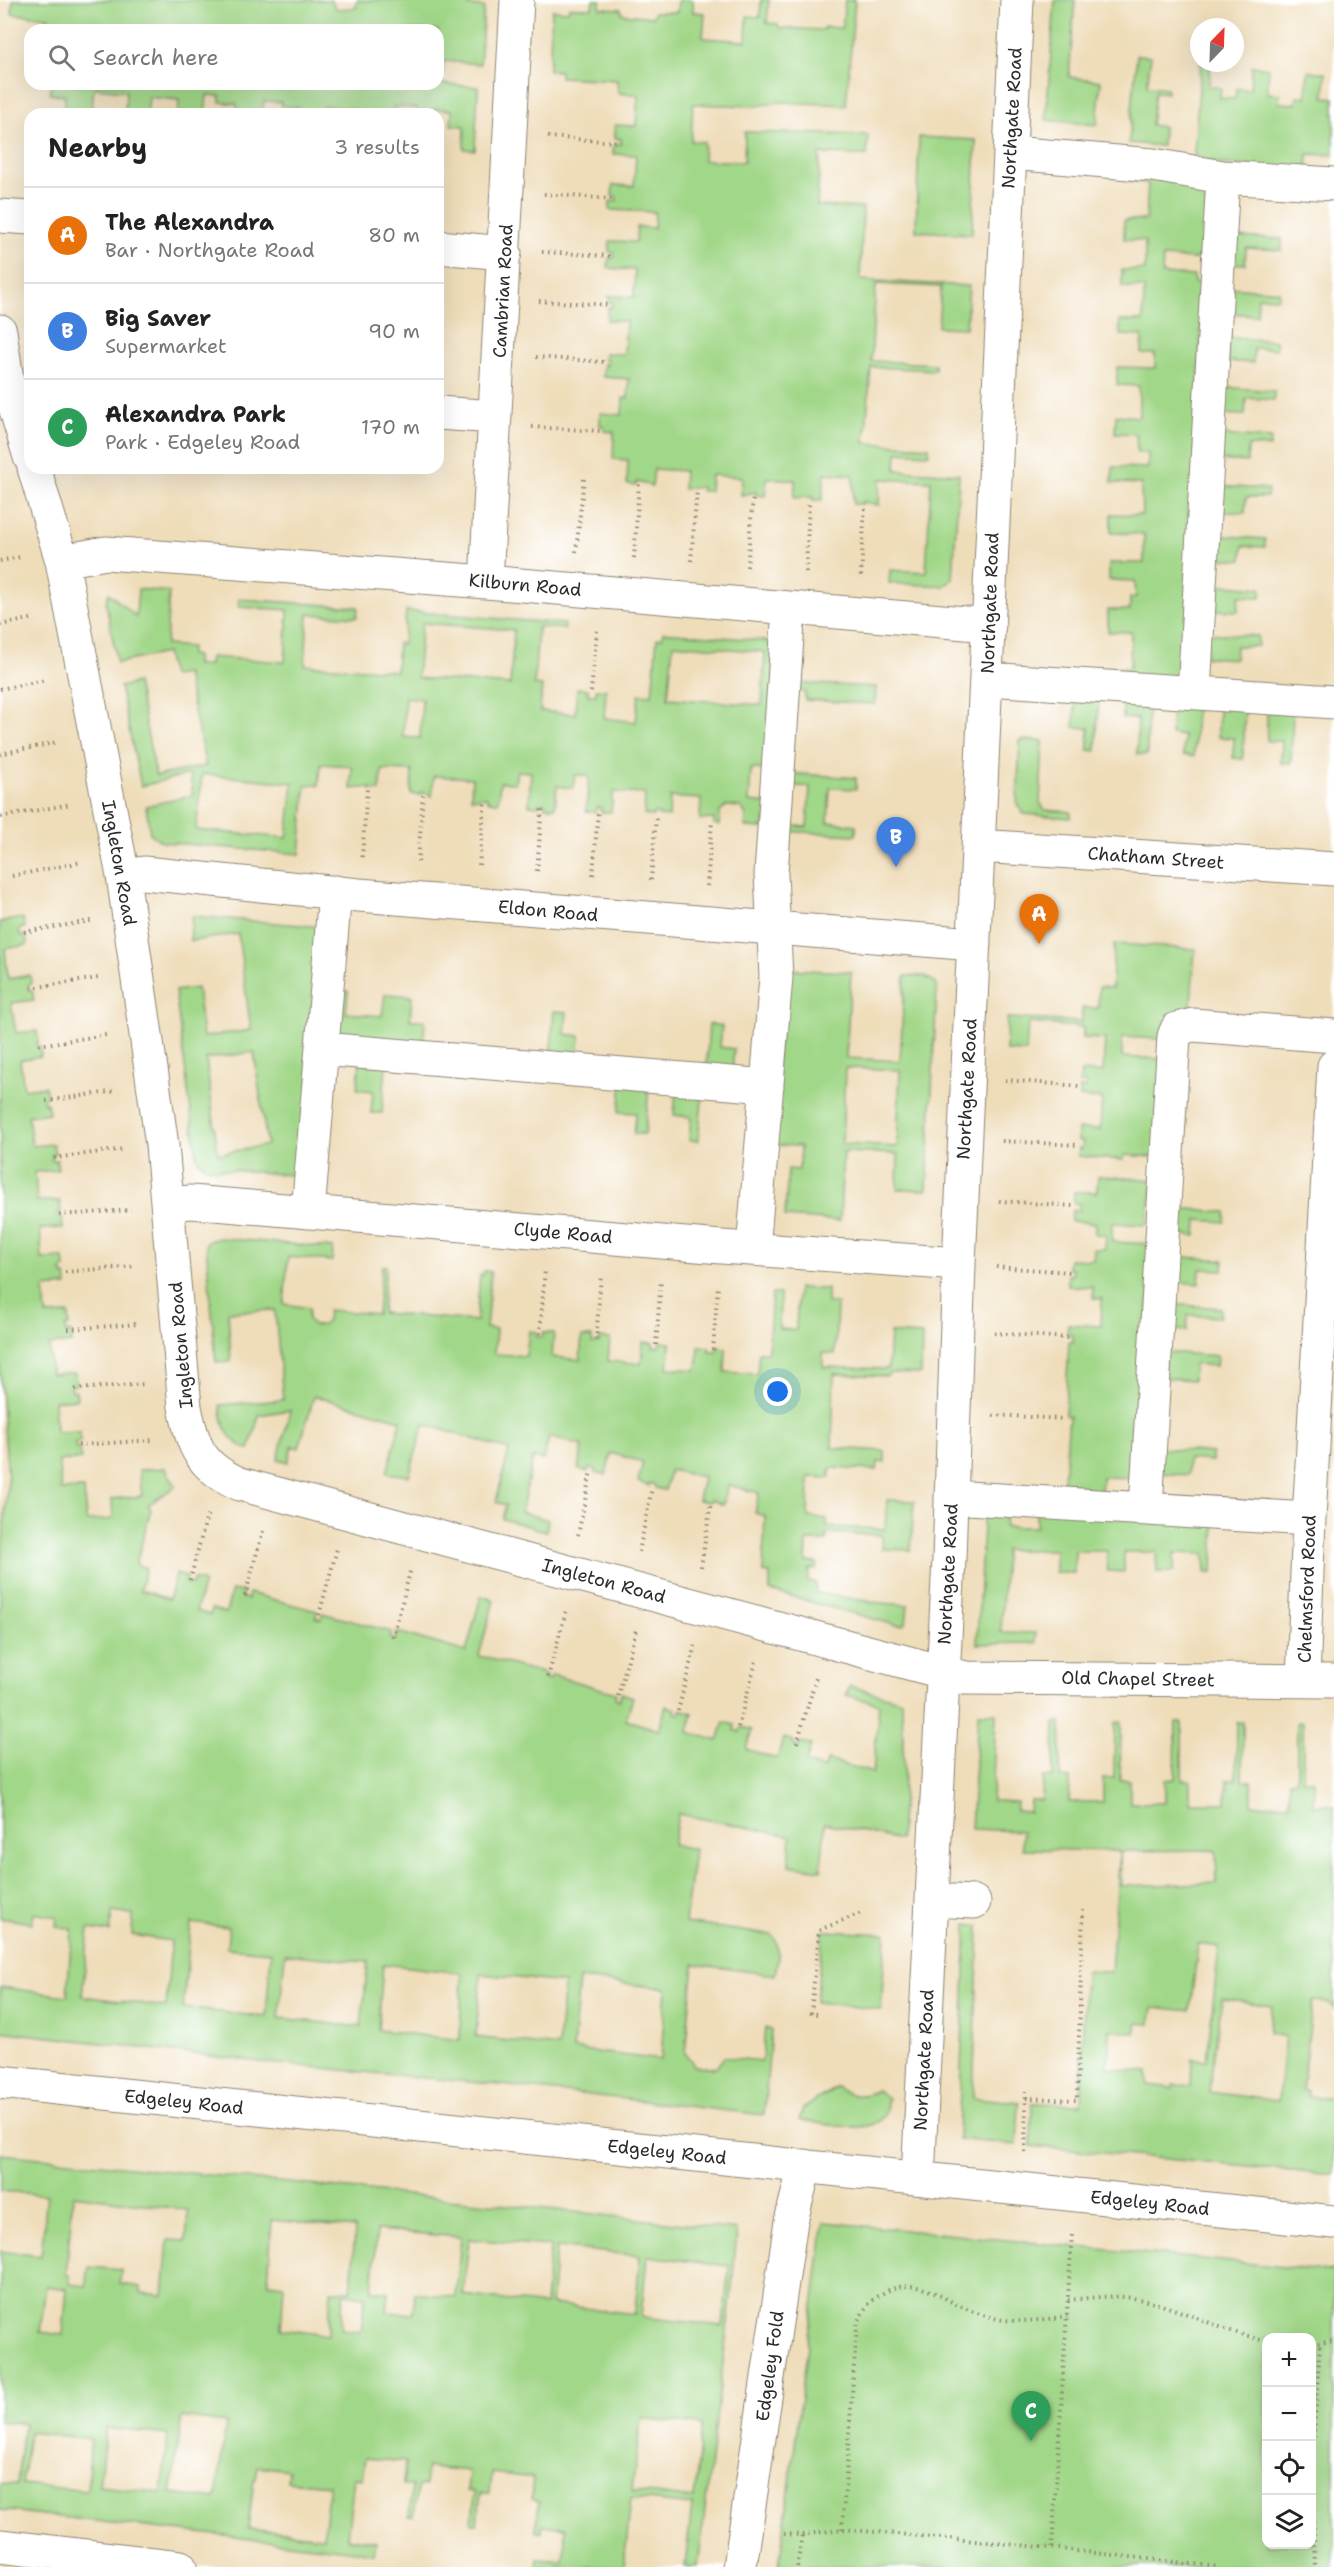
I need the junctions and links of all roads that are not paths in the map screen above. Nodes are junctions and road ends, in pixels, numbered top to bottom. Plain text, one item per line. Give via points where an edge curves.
1 (517, 0) edge
2 (1017, 0) edge
3 (1011, 153) junction
4 (1223, 177) junction
5 (1334, 184) edge
6 (0, 216) edge
7 (24, 218) edge
8 (444, 248) edge
9 (505, 251) junction
10 (0, 331) edge
11 (20, 390) edge
12 (444, 414) edge
13 (24, 417) edge
14 (495, 421) junction
15 (36, 474) edge
16 (62, 561) junction
17 (486, 582) junction
18 (797, 609) junction
19 (989, 625) junction
20 (987, 679) junction
21 (1194, 692) junction
22 (1334, 702) edge
23 (979, 846) junction
24 (121, 866) junction
25 (1334, 869) edge
26 (347, 894) junction
27 (773, 930) junction
28 (974, 944) junction
29 (1334, 1036) edge
30 (321, 1049) junction
31 (1334, 1066) edge
32 (767, 1086) junction
33 (169, 1206) junction
34 (308, 1212) junction
35 (753, 1249) junction
36 (959, 1264) junction
37 (951, 1497) junction
38 (1318, 1503) edge
39 (1146, 1508) junction
40 (943, 1673) junction
41 (1318, 1681) edge
42 (933, 1900) junction
43 (974, 1902) dead end
44 (0, 2082) edge
45 (805, 2166) junction
46 (918, 2178) junction
47 (1334, 2222) edge
48 (0, 2546) edge
49 (180, 2567) edge
50 (740, 2567) edge

1 - 9 street, Cambrian Road
2 - 3 street, Northgate Road
3 - 4 street via 1153,165
3 - 19 street, Northgate Road
4 - 5 street
4 - 21 street
6 - 7 street
8 - 9 street
9 - 14 street, Cambrian Road
10 - 11 street
11 - 13 street
12 - 14 street
14 - 17 street, Cambrian Road
15 - 16 street, Ingleton Road
16 - 17 street, Kilburn Road via 106,554
16 - 24 street, Ingleton Road
17 - 18 street, Kilburn Road
18 - 19 street, Kilburn Road
18 - 27 street via 771,874
19 - 20 street, Northgate Road
20 - 21 street
20 - 23 street, Northgate Road
21 - 22 street
23 - 25 street, Chatham Street
23 - 28 street, Northgate Road
24 - 26 street, Eldon Road via 144,873
24 - 33 street, Ingleton Road
26 - 27 street, Eldon Road
26 - 30 street
27 - 28 street, Eldon Road
27 - 32 street via 776,977
28 - 36 street, Northgate Road
29 - 39 street via 1193,1026 1177,1029 1174,1036
30 - 32 street
30 - 34 street
31 - 38 street, Chelmsford Road
32 - 35 street
33 - 34 street, Clyde Road via 190,1202
33 - 40 street, Ingleton Road via 185,1407 199,1455 222,1475 240,1484
34 - 35 street, Clyde Road
35 - 36 street, Clyde Road
36 - 37 street, Northgate Road
37 - 39 street
37 - 40 street, Northgate Road
38 - 39 street
38 - 41 street, Chelmsford Road
40 - 41 street, Old Chapel Street via 965,1678
40 - 42 street, Northgate Road
42 - 43 street
42 - 46 street, Northgate Road
44 - 45 street, Edgeley Road
45 - 46 street, Edgeley Road
45 - 50 street, Edgeley Fold via 791,2221
46 - 47 street, Edgeley Road
48 - 49 street

